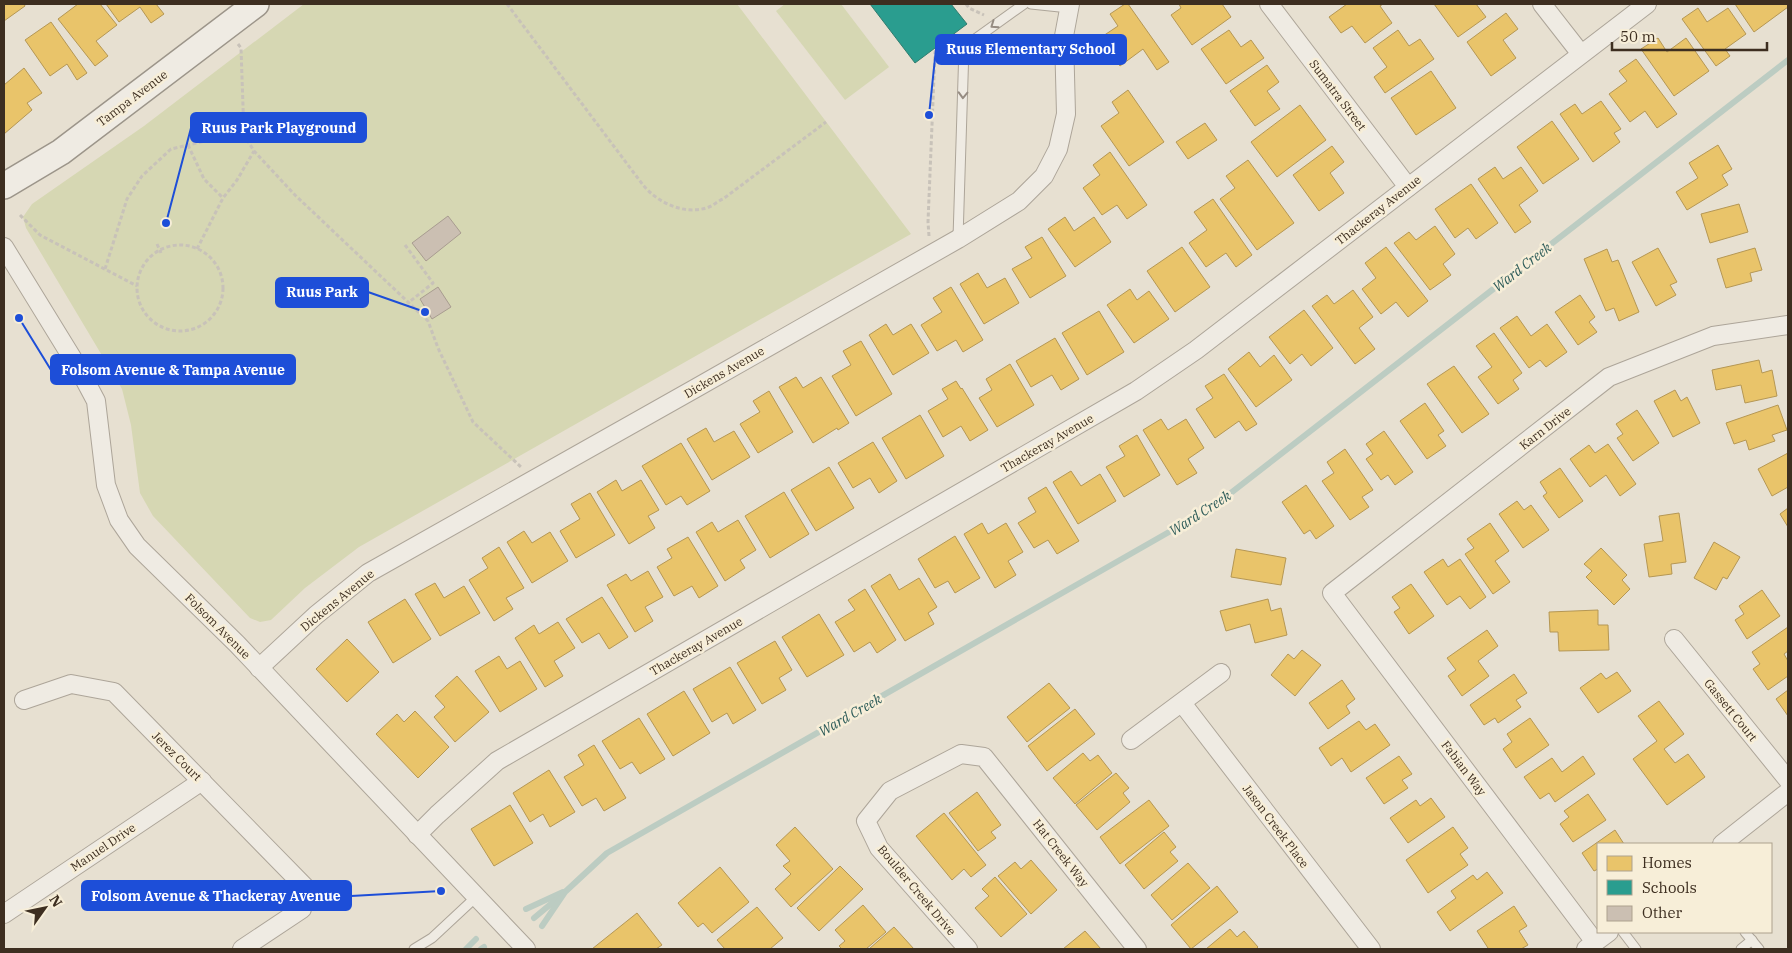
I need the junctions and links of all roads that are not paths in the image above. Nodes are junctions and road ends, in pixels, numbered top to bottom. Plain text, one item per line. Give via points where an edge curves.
1 (256, 4) edge
2 (1024, 4) edge
3 (1031, 4) edge
4 (1269, 4) edge
5 (1542, 4) edge
6 (1647, 4) edge
7 (1070, 6) edge
8 (1581, 54) junction
9 (4, 186) edge
10 (1408, 187) junction
11 (958, 239) junction
12 (4, 247) edge
13 (1788, 325) edge
14 (1332, 593) joint
15 (1674, 639) dead end
16 (259, 668) junction
17 (1221, 673) dead end
18 (24, 700) dead end
19 (1182, 702) junction
20 (1130, 740) dead end
21 (984, 757) joint
22 (1788, 780) edge
23 (202, 781) junction
24 (1788, 792) edge
25 (416, 836) junction
26 (1723, 843) edge
27 (476, 897) junction
28 (4, 914) edge
29 (1608, 933) edge
30 (1624, 933) edge
31 (1746, 933) edge
32 (1752, 940) junction
33 (1590, 946) edge
34 (242, 949) edge
35 (414, 949) edge
36 (526, 949) edge
37 (968, 949) edge
38 (1137, 949) edge
39 (1371, 949) edge
40 (1636, 949) edge
41 (1741, 949) edge
42 (1760, 949) edge

1 - 9 street, Tampa Avenue via 61,152
2 -> 11 lane via 964,47
3 - 7 lane
4 - 10 street, Sumatra Street
5 - 8 street
6 - 8 street, Thackeray Avenue
7 - 11 street, Dickens Avenue via 1064,36 1066,114 1058,149 1044,176 1019,201
8 - 10 street, Thackeray Avenue
10 - 25 street, Thackeray Avenue via 1196,350 1136,391 497,761
11 - 16 street, Dickens Avenue via 368,572
12 - 16 street, Folsom Avenue via 96,401 106,485 119,520 137,546
13 - 14 street, Karn Drive via 1713,336 1609,378
14 - 33 street, Fabian Way
15 - 22 street, Gassett Court
16 - 25 street, Folsom Avenue
17 - 19 street
18 - 23 street, Jerez Court via 71,684 114,692
19 - 20 street
19 - 39 street, Jason Creek Place
21 - 37 street, Boulder Creek Drive via 961,754 890,791 866,821 879,848
21 - 38 street, Hat Creek Way
23 - 28 street, Manuel Drive
23 - 34 street, Jerez Court via 305,887 302,910
24 - 26 street
25 - 27 street, Folsom Avenue
27 - 35 lane via 432,938
27 - 36 street, Folsom Avenue
29 - 33 street
30 - 40 lane
31 - 32 lane
32 - 41 lane
32 - 42 lane

